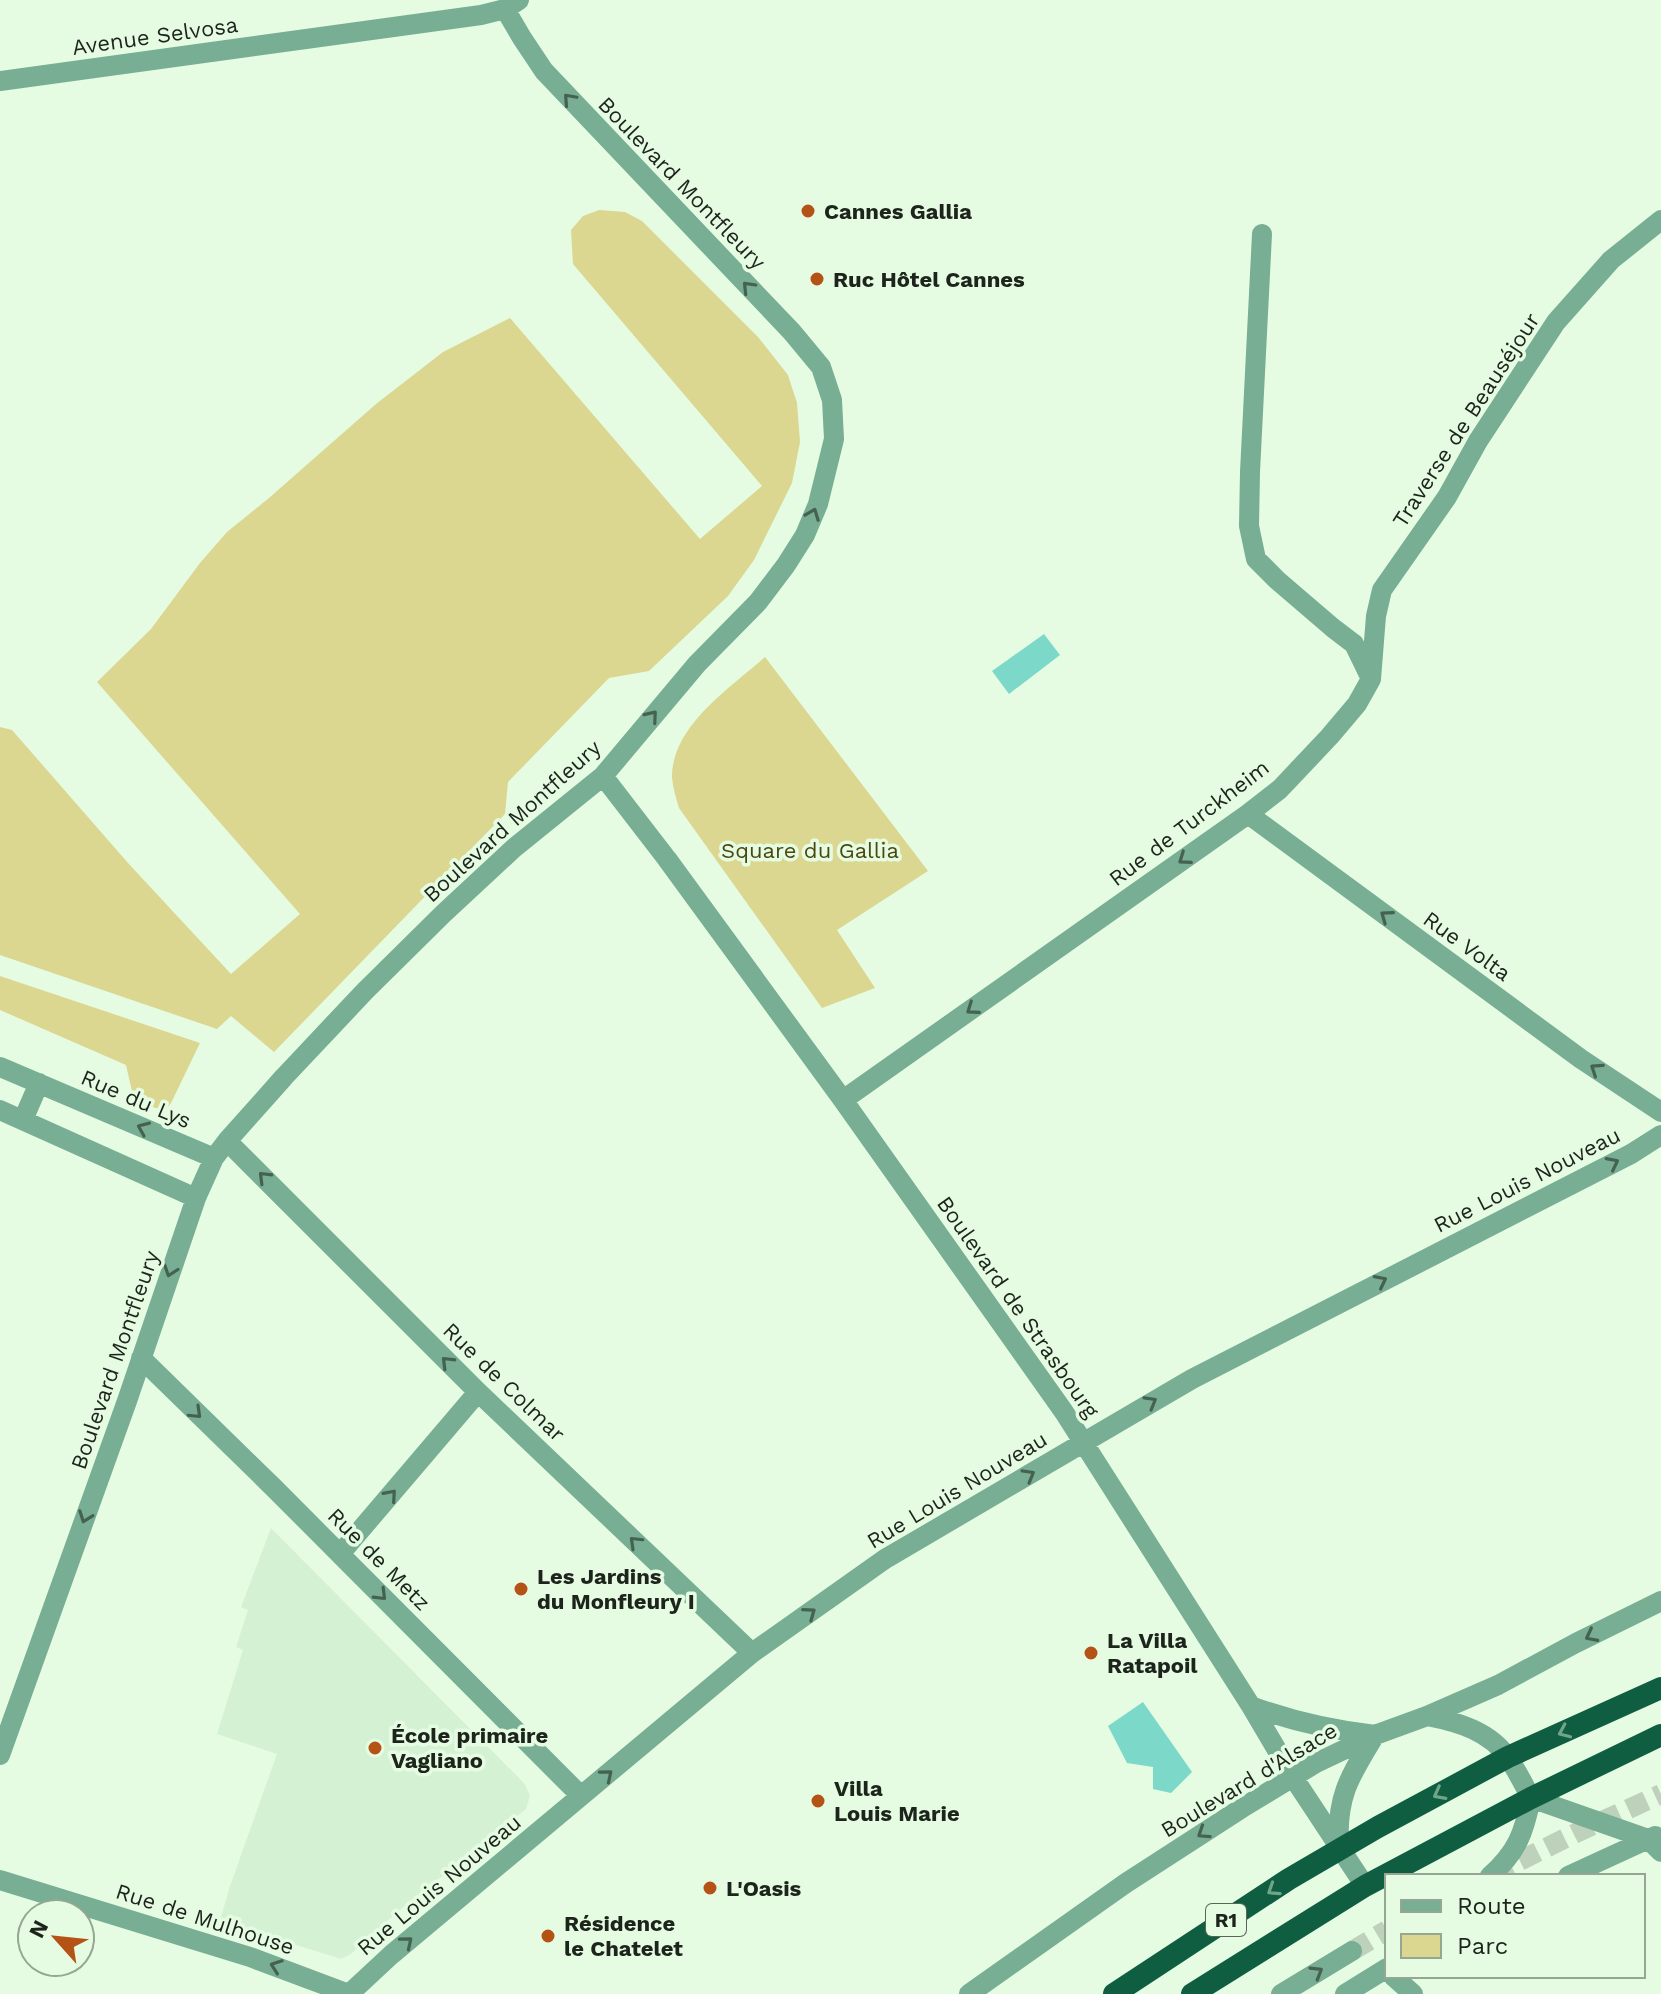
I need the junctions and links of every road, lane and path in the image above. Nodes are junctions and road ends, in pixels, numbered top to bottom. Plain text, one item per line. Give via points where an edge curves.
1 (512, 5) edge
2 (0, 81) edge
3 (1661, 220) edge
4 (1262, 234) dead end
5 (1371, 679) junction
6 (603, 776) junction
7 (1248, 814) junction
8 (0, 1067) edge
9 (39, 1083) junction
10 (843, 1100) junction
11 (0, 1110) edge
12 (1661, 1112) edge
13 (23, 1120) junction
14 (1661, 1135) edge
15 (227, 1141) junction
16 (214, 1158) junction
17 (196, 1198) junction
18 (141, 1358) junction
19 (478, 1392) junction
20 (1083, 1441) junction
21 (340, 1554) junction
22 (1661, 1601) edge
23 (752, 1653) junction
24 (1661, 1688) edge
25 (1251, 1706) junction
26 (1427, 1716) junction
27 (1375, 1735) junction
28 (1661, 1735) edge
29 (0, 1755) edge
30 (1508, 1757) junction
31 (1293, 1777) junction
32 (581, 1796) junction
33 (1531, 1798) junction
34 (1657, 1842) edge
35 (1340, 1849) junction
36 (1388, 1874) edge
37 (1492, 1874) edge
38 (1573, 1874) edge
39 (1385, 1875) edge
40 (0, 1880) edge
41 (1365, 1886) junction
42 (1352, 1951) tunnel mouth
43 (1385, 1972) edge
44 (1396, 1978) edge
45 (349, 1994) edge
46 (969, 1994) edge
47 (1114, 1994) edge
48 (1192, 1994) edge
49 (1281, 1994) edge
50 (1345, 1994) edge
51 (1413, 1994) edge

1 - 2 street, Avenue Selvosa via 473,16
6 -> 1 street, Boulevard Montfleury via 697,664 758,602 799,545 818,504 834,439 832,400 821,367 792,332 544,71 522,38
3 - 5 street, Traverse de Beauséjour via 1611,260 1556,322 1382,590
4 - 5 street via 1249,526 1256,559 1354,644
5 - 7 street, Rue de Turckheim via 1330,736
6 - 10 street, Boulevard de Strasbourg
6 - 15 street, Boulevard Montfleury via 444,913
7 -> 10 street, Rue de Turckheim
12 -> 7 street, Rue Volta
8 - 9 street, Rue du Lys
9 - 13 street
16 -> 9 street, Rue du Lys
10 - 20 street, Boulevard de Strasbourg
11 - 13 street
13 - 17 street
20 -> 14 street, Rue Louis Nouveau
15 - 16 street, Boulevard Montfleury
19 -> 15 street, Rue de Colmar
16 - 17 street, Boulevard Montfleury
17 -> 18 street, Boulevard Montfleury
18 -> 21 street, Rue de Metz
18 -> 29 street, Boulevard Montfleury
21 -> 19 street
23 -> 19 street, Rue de Colmar
23 -> 20 street, Rue Louis Nouveau via 885,1559
20 - 25 street, Boulevard de Strasbourg
21 -> 32 street, Rue de Metz
22 -> 26 street, Boulevard d'Alsace
32 -> 23 street, Rue Louis Nouveau
24 -> 30 highway, R1
25 - 27 street via 1316,1726
25 - 31 street, Boulevard de Strasbourg
26 - 27 street, Boulevard d'Alsace
26 - 30 street via 1471,1727
27 - 31 street, Boulevard d'Alsace
27 - 35 street via 1342,1796
28 - 33 highway, R1
30 - 33 street
30 -> 35 highway, R1
31 - 35 street, Boulevard de Strasbourg
31 -> 46 street, Boulevard d'Alsace via 1126,1883
45 -> 32 street, Rue Louis Nouveau
33 - 34 street
33 - 36 highway, R1
33 - 37 street via 1516,1847
34 - 38 street
35 - 41 street, Boulevard de Strasbourg
35 -> 47 highway, R1
39 - 41 highway, R1
45 -> 40 street, Rue de Mulhouse via 250,1957
41 - 48 highway, R1
49 -> 42 street
43 - 50 street
44 - 51 street

